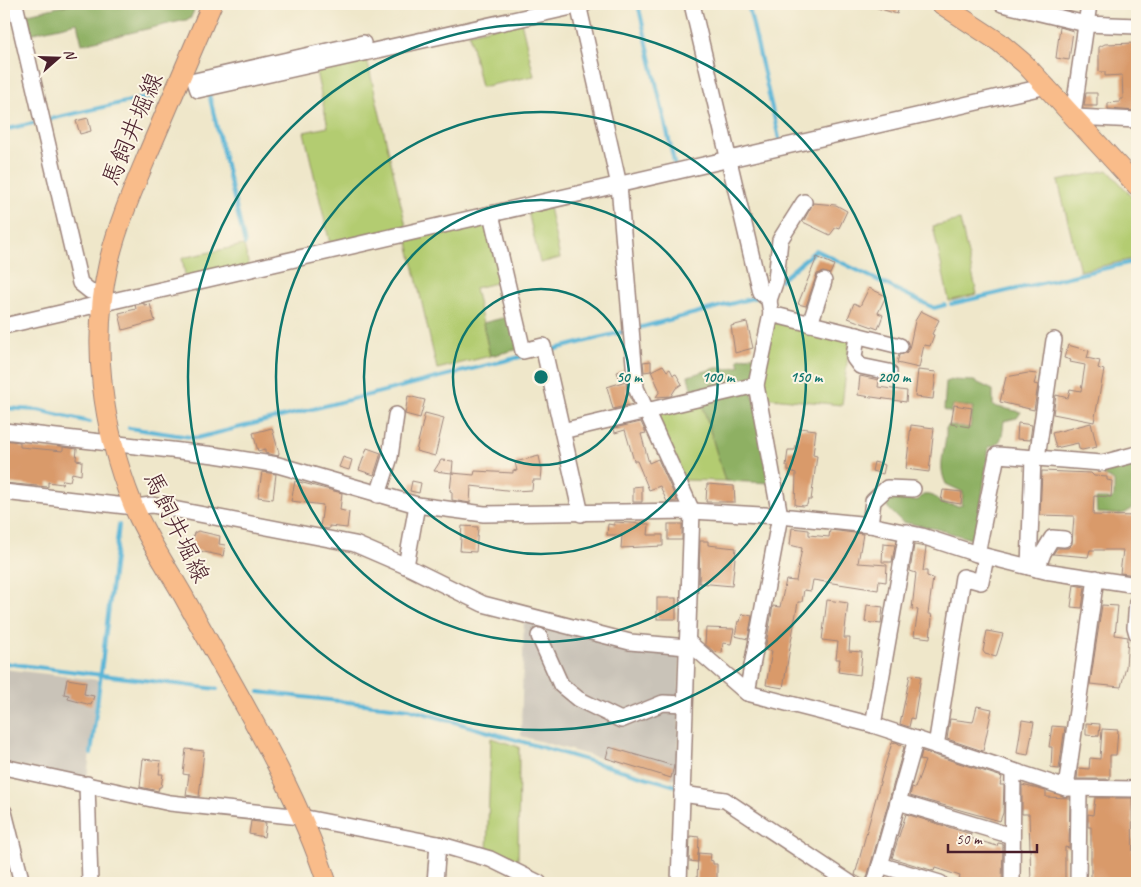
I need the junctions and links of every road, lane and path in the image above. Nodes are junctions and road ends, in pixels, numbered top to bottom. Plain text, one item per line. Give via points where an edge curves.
1 (15, 4) edge
2 (212, 4) edge
3 (580, 4) edge
4 (692, 4) edge
5 (941, 4) edge
6 (1002, 4) edge
7 (1089, 4) edge
8 (1030, 7) edge
9 (1086, 24) junction
10 (1137, 26) edge
11 (363, 43) dead end
12 (187, 84) junction
13 (1046, 86) junction
14 (1074, 116) junction
15 (1137, 120) edge
16 (729, 159) junction
17 (619, 185) junction
18 (1137, 186) edge
19 (804, 202) dead end
20 (491, 214) junction
21 (824, 281) dead end
22 (80, 283) junction
23 (104, 298) junction
24 (770, 307) junction
25 (82, 308) junction
26 (810, 324) junction
27 (4, 326) edge
28 (857, 335) junction
29 (1054, 340) dead end
30 (900, 346) dead end
31 (889, 372) dead end
32 (756, 385) junction
33 (646, 411) junction
34 (396, 415) dead end
35 (4, 431) edge
36 (562, 431) junction
37 (112, 443) junction
38 (1137, 454) edge
39 (1035, 458) junction
40 (913, 489) dead end
41 (4, 492) edge
42 (378, 495) junction
43 (417, 505) junction
44 (134, 507) junction
45 (692, 511) junction
46 (581, 514) junction
47 (780, 516) junction
48 (870, 525) junction
49 (907, 532) junction
50 (1064, 539) dead end
51 (982, 555) junction
52 (406, 566) junction
53 (1033, 568) junction
54 (1096, 578) junction
55 (1137, 585) edge
56 (1137, 602) edge
57 (1137, 634) edge
58 (539, 636) dead end
59 (687, 644) junction
60 (747, 693) junction
61 (685, 704) junction
62 (873, 725) junction
63 (916, 739) junction
64 (936, 746) junction
65 (4, 767) edge
66 (1013, 771) junction
67 (87, 784) junction
68 (1073, 789) junction
69 (1137, 790) edge
70 (682, 794) junction
71 (898, 802) junction
72 (4, 812) edge
73 (301, 817) junction
74 (1012, 836) junction
75 (438, 844) junction
76 (880, 865) junction
77 (22, 883) edge
78 (90, 883) edge
79 (327, 883) edge
80 (435, 883) edge
81 (539, 883) edge
82 (679, 883) edge
83 (850, 883) edge
84 (875, 883) edge
85 (940, 883) edge
86 (1012, 883) edge
87 (1078, 883) edge

1 - 22 street
2 - 12 main road, 馬飼井堀線
3 - 12 street via 198,90
3 - 17 street
4 - 16 street
5 - 13 main road via 998,42
6 - 8 street
7 - 9 street
8 - 9 street
9 - 10 street
9 - 14 street
11 - 12 street
12 - 23 main road, 馬飼井堀線 via 132,193 109,261
13 - 14 main road
13 - 16 street
14 - 15 street
14 - 18 main road
16 - 17 street
16 - 24 street via 760,292
17 - 20 street
17 - 33 street via 636,388
19 - 24 street via 780,240
20 - 23 street
20 - 36 street via 523,351 543,346
21 - 26 street
22 - 23 street
22 - 25 street via 76,287
23 - 25 street
23 - 37 main road, 馬飼井堀線 via 100,364
24 - 26 street
24 - 32 street
25 - 27 street
26 - 28 street
28 - 30 street
28 - 31 street via 854,358 860,366
29 - 39 street
32 - 33 street
32 - 47 street
33 - 36 street
33 - 45 street
34 - 42 street via 390,456
35 - 37 street
36 - 46 street
37 - 42 street via 278,465
37 - 44 main road, 馬飼井堀線
38 - 39 street via 1102,463
39 - 51 street via 997,455
39 - 53 street
40 - 48 street via 887,488 873,501
41 - 44 street
42 - 43 street
43 - 46 street via 484,514
43 - 52 street
44 - 52 street via 152,505 356,544
44 - 73 main road, 馬飼井堀線 via 270,754
45 - 46 street
45 - 47 street
45 - 59 street
47 - 48 street
47 - 60 street
48 - 49 street
49 - 51 street
49 - 62 street
50 - 53 street via 1052,538
51 - 53 street
51 - 64 street via 981,582 963,577
52 - 59 street via 483,604 630,642
53 - 54 street
54 - 55 street
54 - 68 street
56 - 57 street
58 - 61 street via 561,684 578,698 622,720 662,702
59 - 60 street
59 - 61 street
60 - 62 street
61 - 70 street
62 - 63 street
63 - 64 street
63 - 71 street
64 - 66 street
65 - 67 street
66 - 68 street
66 - 74 street
67 - 73 street via 170,802
67 - 78 street
68 - 69 street
68 - 87 street
70 - 82 street
70 - 83 street via 725,800
71 - 74 street
71 - 76 street
72 - 77 street
73 - 75 street
73 - 79 main road, 馬飼井堀線
74 - 86 street
75 - 80 street
75 - 81 street via 490,859
76 - 84 street
76 - 85 street

